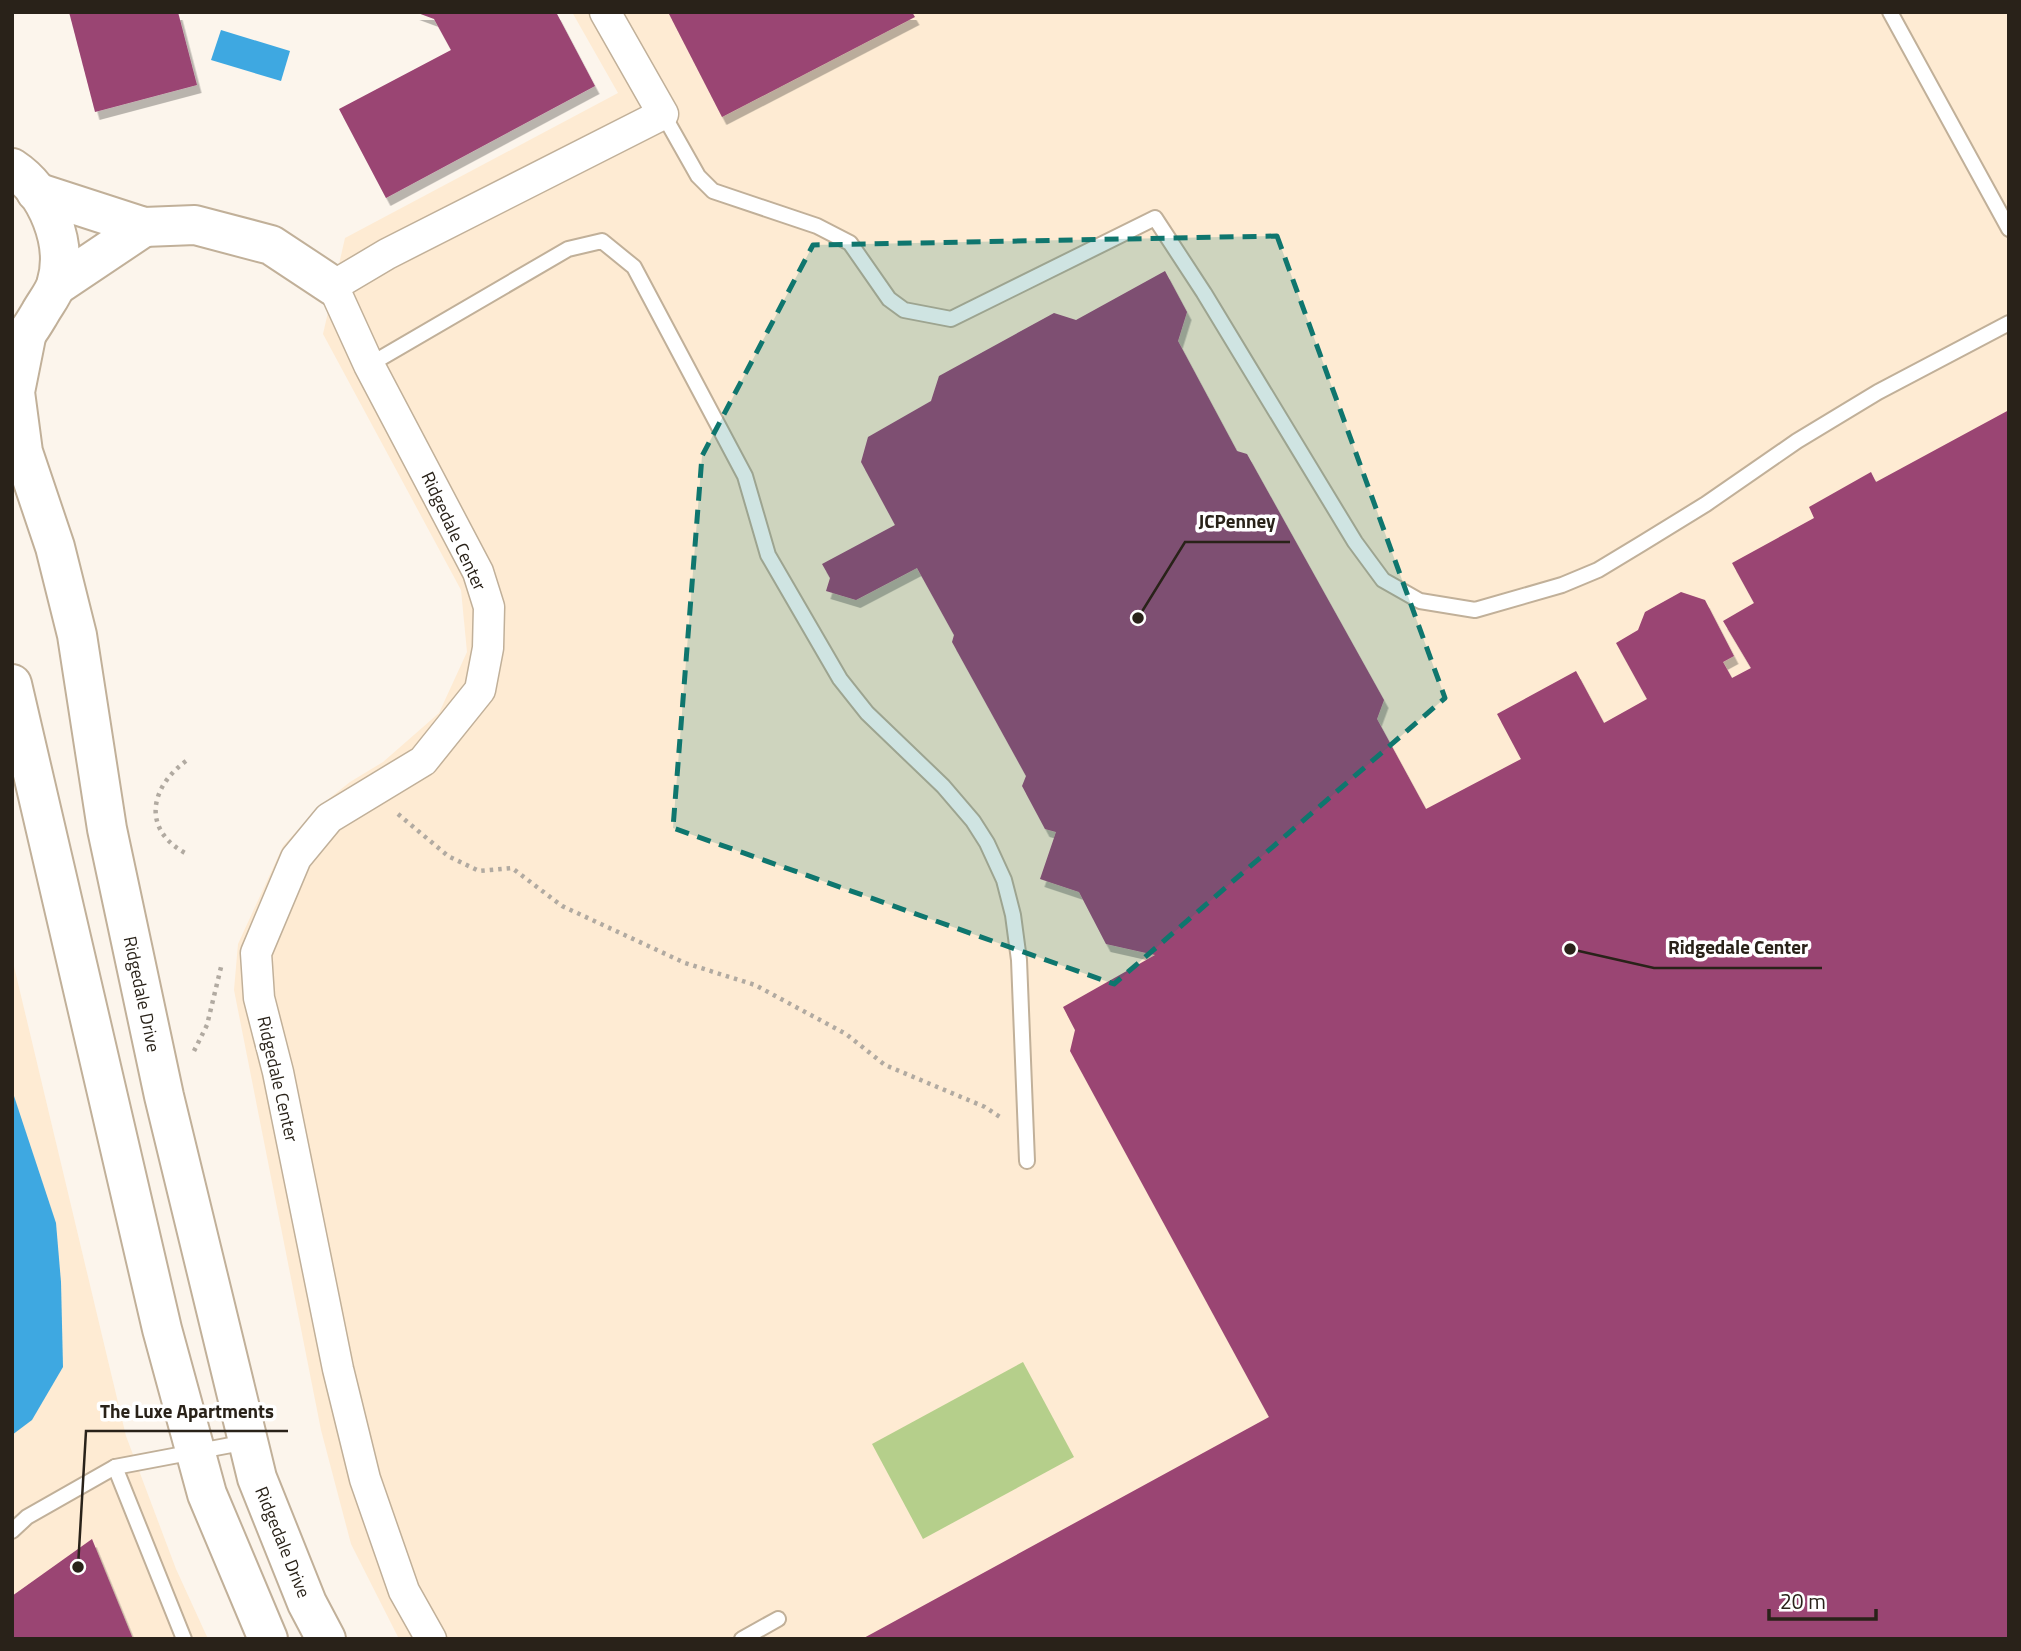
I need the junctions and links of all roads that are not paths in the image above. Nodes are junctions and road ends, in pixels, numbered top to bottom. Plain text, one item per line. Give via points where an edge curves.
1 (605, 12) edge
2 (1890, 12) edge
3 (663, 114) junction
4 (19, 174) edge
5 (144, 227) junction
6 (2009, 229) edge
7 (56, 286) junction
8 (333, 286) junction
9 (2009, 323) edge
10 (19, 342) edge
11 (369, 365) junction
12 (12, 684) edge
13 (1027, 1161) dead end
14 (249, 1442) junction
15 (195, 1453) junction
16 (115, 1467) junction
17 (12, 1531) edge
18 (778, 1619) dead end
19 (184, 1639) edge
20 (268, 1639) edge
21 (326, 1639) edge
22 (431, 1639) edge
23 (742, 1639) edge

1 - 3 street
2 - 6 lane
3 - 8 street
3 - 9 lane via 698,176 713,191 817,226 850,243 889,299 904,310 951,319 1155,218 1383,580 1420,601 1475,610 1562,586 1598,570 1853,407
4 - 5 street
4 - 7 street via 51,218 59,246
5 - 7 street
5 - 8 street via 195,225 271,245
7 - 10 street, Ridgedale Drive
8 - 11 street, Ridgedale Center
10 - 14 street, Ridgedale Drive via 15,392 23,452 55,547 77,635 118,881 164,1096
11 - 13 lane via 568,249 602,241 634,267 745,476 768,555 840,679 867,713 973,821 1004,880 1019,960
11 - 22 street, Ridgedale Center via 478,572 489,607 480,690 423,761 329,818 296,858 256,953 260,998 362,1466 404,1591
12 - 15 street
14 - 15 lane
14 - 21 street, Ridgedale Drive via 262,1490
15 - 16 lane
15 - 20 street via 206,1494
16 - 17 lane via 27,1517
16 - 19 lane
18 - 23 lane

